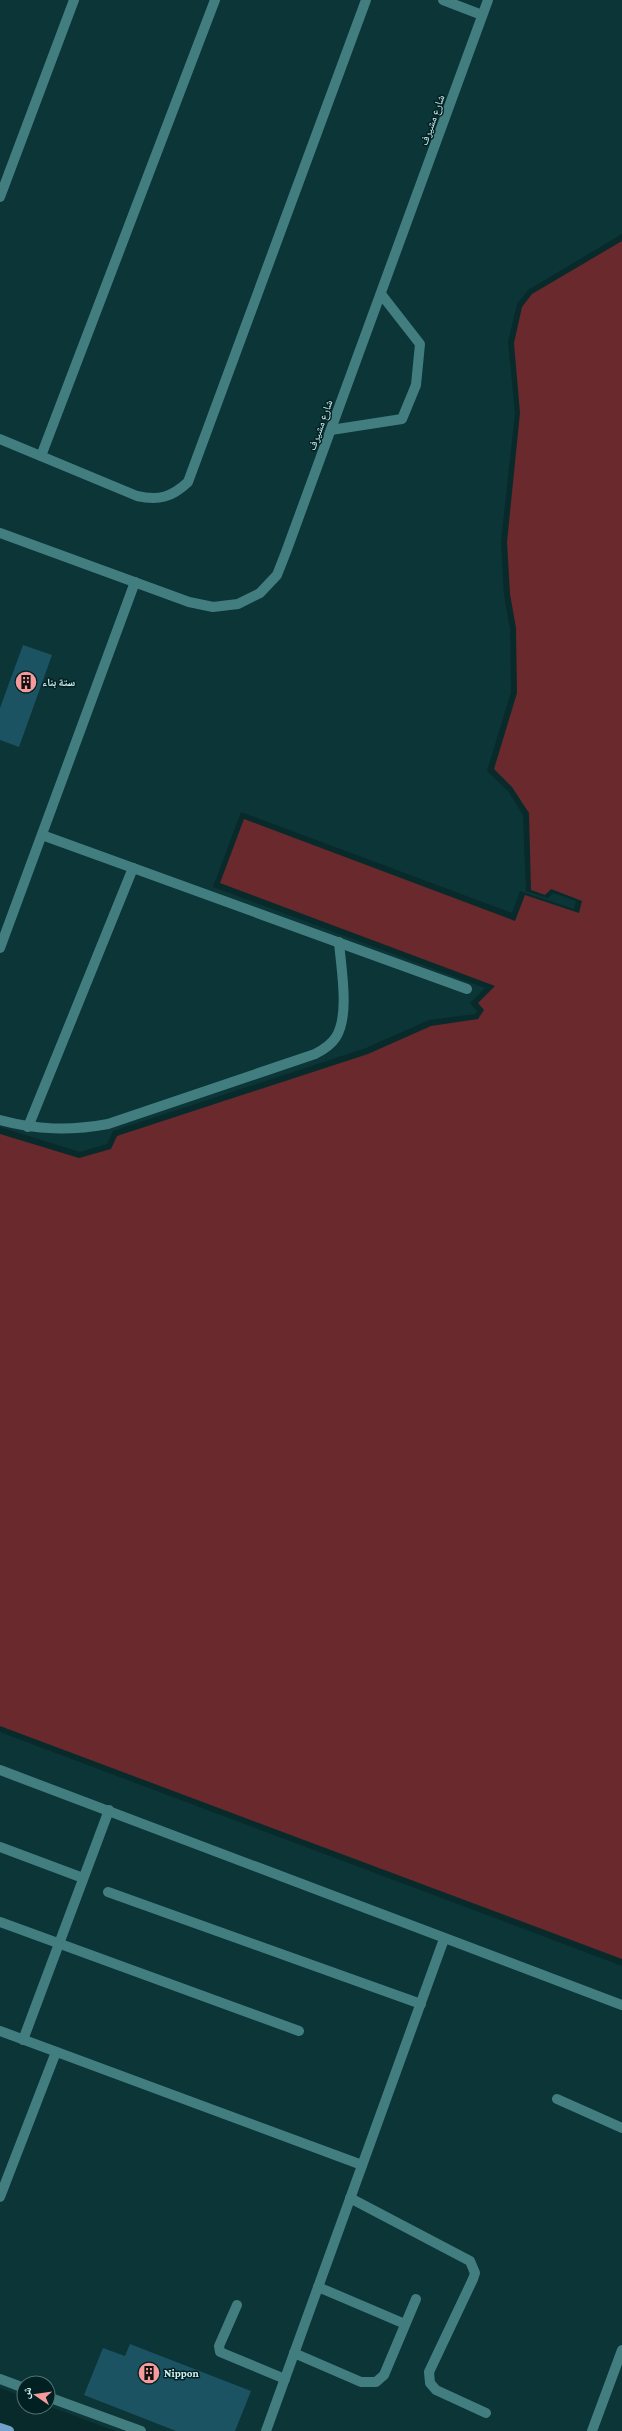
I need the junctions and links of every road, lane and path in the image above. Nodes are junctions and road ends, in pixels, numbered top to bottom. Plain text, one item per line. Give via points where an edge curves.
1 (74, 0) edge
2 (215, 0) edge
3 (366, 0) edge
4 (443, 0) edge
5 (488, 0) edge
6 (482, 15) junction
7 (0, 197) edge
8 (381, 294) junction
9 (331, 430) junction
10 (0, 439) edge
11 (41, 456) junction
12 (0, 533) edge
13 (135, 582) junction
14 (42, 835) junction
15 (133, 868) junction
16 (339, 942) junction
17 (0, 948) edge
18 (467, 989) dead end
19 (0, 1120) edge
20 (28, 1127) junction
21 (0, 1770) edge
22 (109, 1810) junction
23 (0, 1847) edge
24 (84, 1878) junction
25 (108, 1892) dead end
26 (0, 1922) edge
27 (444, 1939) junction
28 (59, 1944) junction
29 (421, 2004) junction
30 (622, 2004) edge
31 (0, 2031) edge
32 (299, 2031) dead end
33 (23, 2040) junction
34 (56, 2052) junction
35 (557, 2099) dead end
36 (622, 2128) edge
37 (362, 2165) junction
38 (0, 2197) edge
39 (350, 2198) junction
40 (318, 2287) junction
41 (416, 2298) dead end
42 (237, 2305) dead end
43 (405, 2324) junction
44 (622, 2350) edge
45 (294, 2353) junction
46 (0, 2379) edge
47 (285, 2379) junction
48 (16, 2385) edge
49 (56, 2400) edge
50 (486, 2413) dead end
51 (0, 2428) edge
52 (9, 2431) edge
53 (141, 2431) edge
54 (266, 2431) edge
55 (592, 2431) edge

1 - 7 street
2 - 11 street
3 - 11 street via 188,482 172,494 151,499 137,496
4 - 6 street
5 - 6 street, شارع مشيرف
6 - 8 street, شارع مشيرف
8 - 9 street, شارع مشيرف
8 - 9 street via 420,344 416,385 402,419
9 - 13 street, شارع مشيرف via 277,575 260,593 238,604 214,607 189,602
10 - 11 street
12 - 13 street, شارع مشيرف
13 - 14 street
14 - 15 street
14 - 17 street
15 - 16 street
15 - 20 street
16 - 18 street
16 - 20 street via 343,1018 336,1038 327,1048 108,1124 75,1129
19 - 20 street
21 - 22 street
22 - 24 street
22 - 27 street
23 - 24 street
24 - 28 street
25 - 29 street
26 - 28 street
27 - 29 street
27 - 30 street
28 - 32 street
28 - 33 street
29 - 37 street
31 - 33 street
33 - 34 street
34 - 37 street
34 - 38 street
35 - 36 street
37 - 39 street
39 - 40 street
39 - 50 street via 470,2261 474,2266 473,2279 429,2372 429,2378 436,2390
40 - 43 street
40 - 45 street
41 - 43 street
42 - 47 street via 220,2346 220,2352
43 - 45 street via 384,2374 371,2384
44 - 55 street
45 - 47 street
46 - 48 street
47 - 54 street
49 - 53 street
51 - 52 main road

